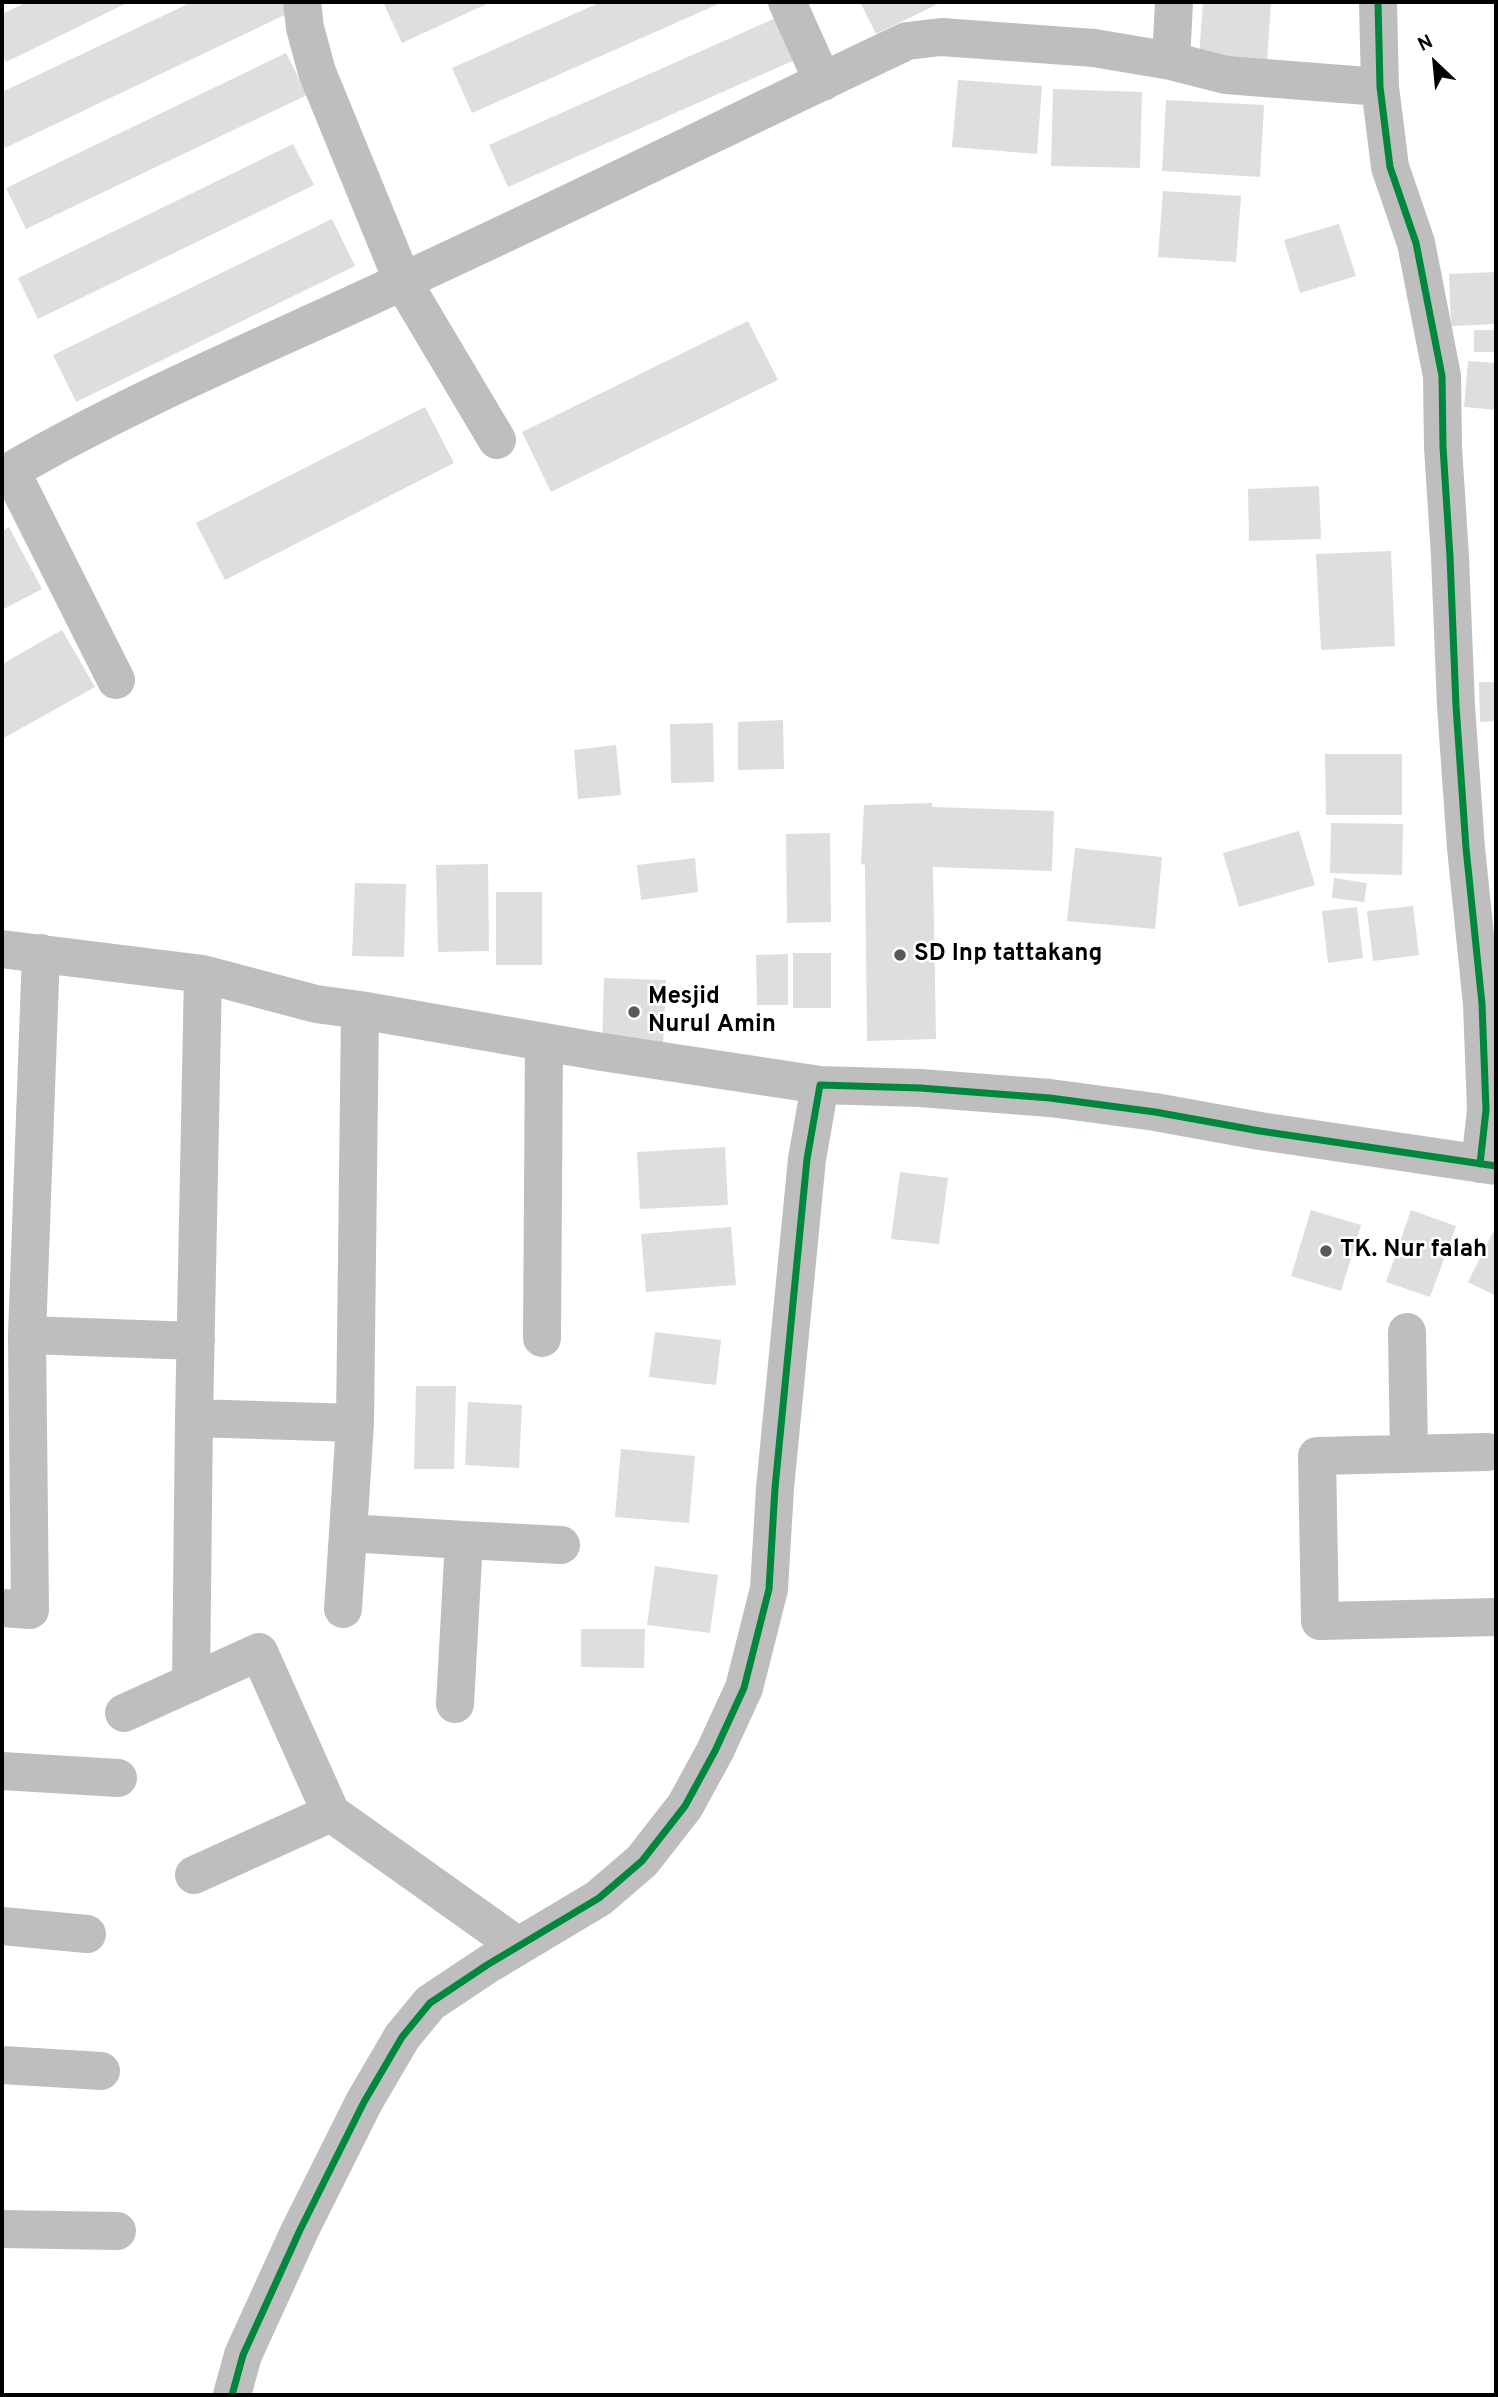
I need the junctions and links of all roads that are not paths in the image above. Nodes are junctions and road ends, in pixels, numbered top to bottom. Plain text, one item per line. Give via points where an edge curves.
1 (302, 2) edge
2 (787, 2) edge
3 (1174, 2) edge
4 (1378, 2) edge
5 (1171, 61) junction
6 (823, 82) junction
7 (1380, 87) junction
8 (403, 282) junction
9 (497, 440) dead end
10 (6, 473) edge
11 (116, 680) dead end
12 (2, 949) edge
13 (41, 953) junction
14 (203, 974) junction
15 (360, 1010) junction
16 (544, 1042) junction
17 (820, 1085) junction
18 (1488, 1165) edge
19 (1408, 1332) dead end
20 (27, 1335) junction
21 (542, 1338) dead end
22 (197, 1341) junction
23 (194, 1418) junction
24 (355, 1423) junction
25 (1487, 1452) dead end
26 (1409, 1454) junction
27 (348, 1534) junction
28 (464, 1540) junction
29 (561, 1545) dead end
30 (2, 1608) edge
31 (343, 1609) dead end
32 (1496, 1617) edge
33 (191, 1683) junction
34 (455, 1704) dead end
35 (124, 1713) dead end
36 (2, 1771) edge
37 (118, 1778) dead end
38 (331, 1813) junction
39 (194, 1875) dead end
40 (2, 1926) edge
41 (87, 1934) dead end
42 (518, 1946) junction
43 (2, 2065) edge
44 (101, 2071) dead end
45 (2, 2229) edge
46 (117, 2231) dead end
47 (232, 2395) edge

1 - 8 street via 317,72
2 - 6 street
3 - 5 street
4 - 7 street
5 - 6 street via 1094,48 925,37
5 - 7 street via 1226,75
6 - 8 street
7 - 18 street via 1390,167 1416,243 1441,376 1456,706 1482,1004
8 - 9 street
8 - 10 street via 212,368
10 - 11 street
12 - 13 street
13 - 14 street
13 - 20 street
14 - 15 street via 316,1004
14 - 22 street
15 - 16 street
15 - 24 street
16 - 17 street
16 - 21 street
17 - 18 street via 1049,1098
17 - 42 street via 807,1159 769,1589 744,1688 685,1806 642,1861 599,1898
19 - 26 street
20 - 22 street
20 - 30 street via 30,1610
22 - 23 street
23 - 24 street
23 - 33 street
24 - 27 street
25 - 26 street
26 - 32 street via 1317,1456 1320,1621
27 - 28 street
27 - 31 street
28 - 29 street
28 - 34 street
33 - 35 street
33 - 38 street via 259,1652
36 - 37 street
38 - 39 street
38 - 42 street
40 - 41 street
42 - 47 street via 430,2003 402,2037 300,2230 243,2356
43 - 44 street
45 - 46 street

